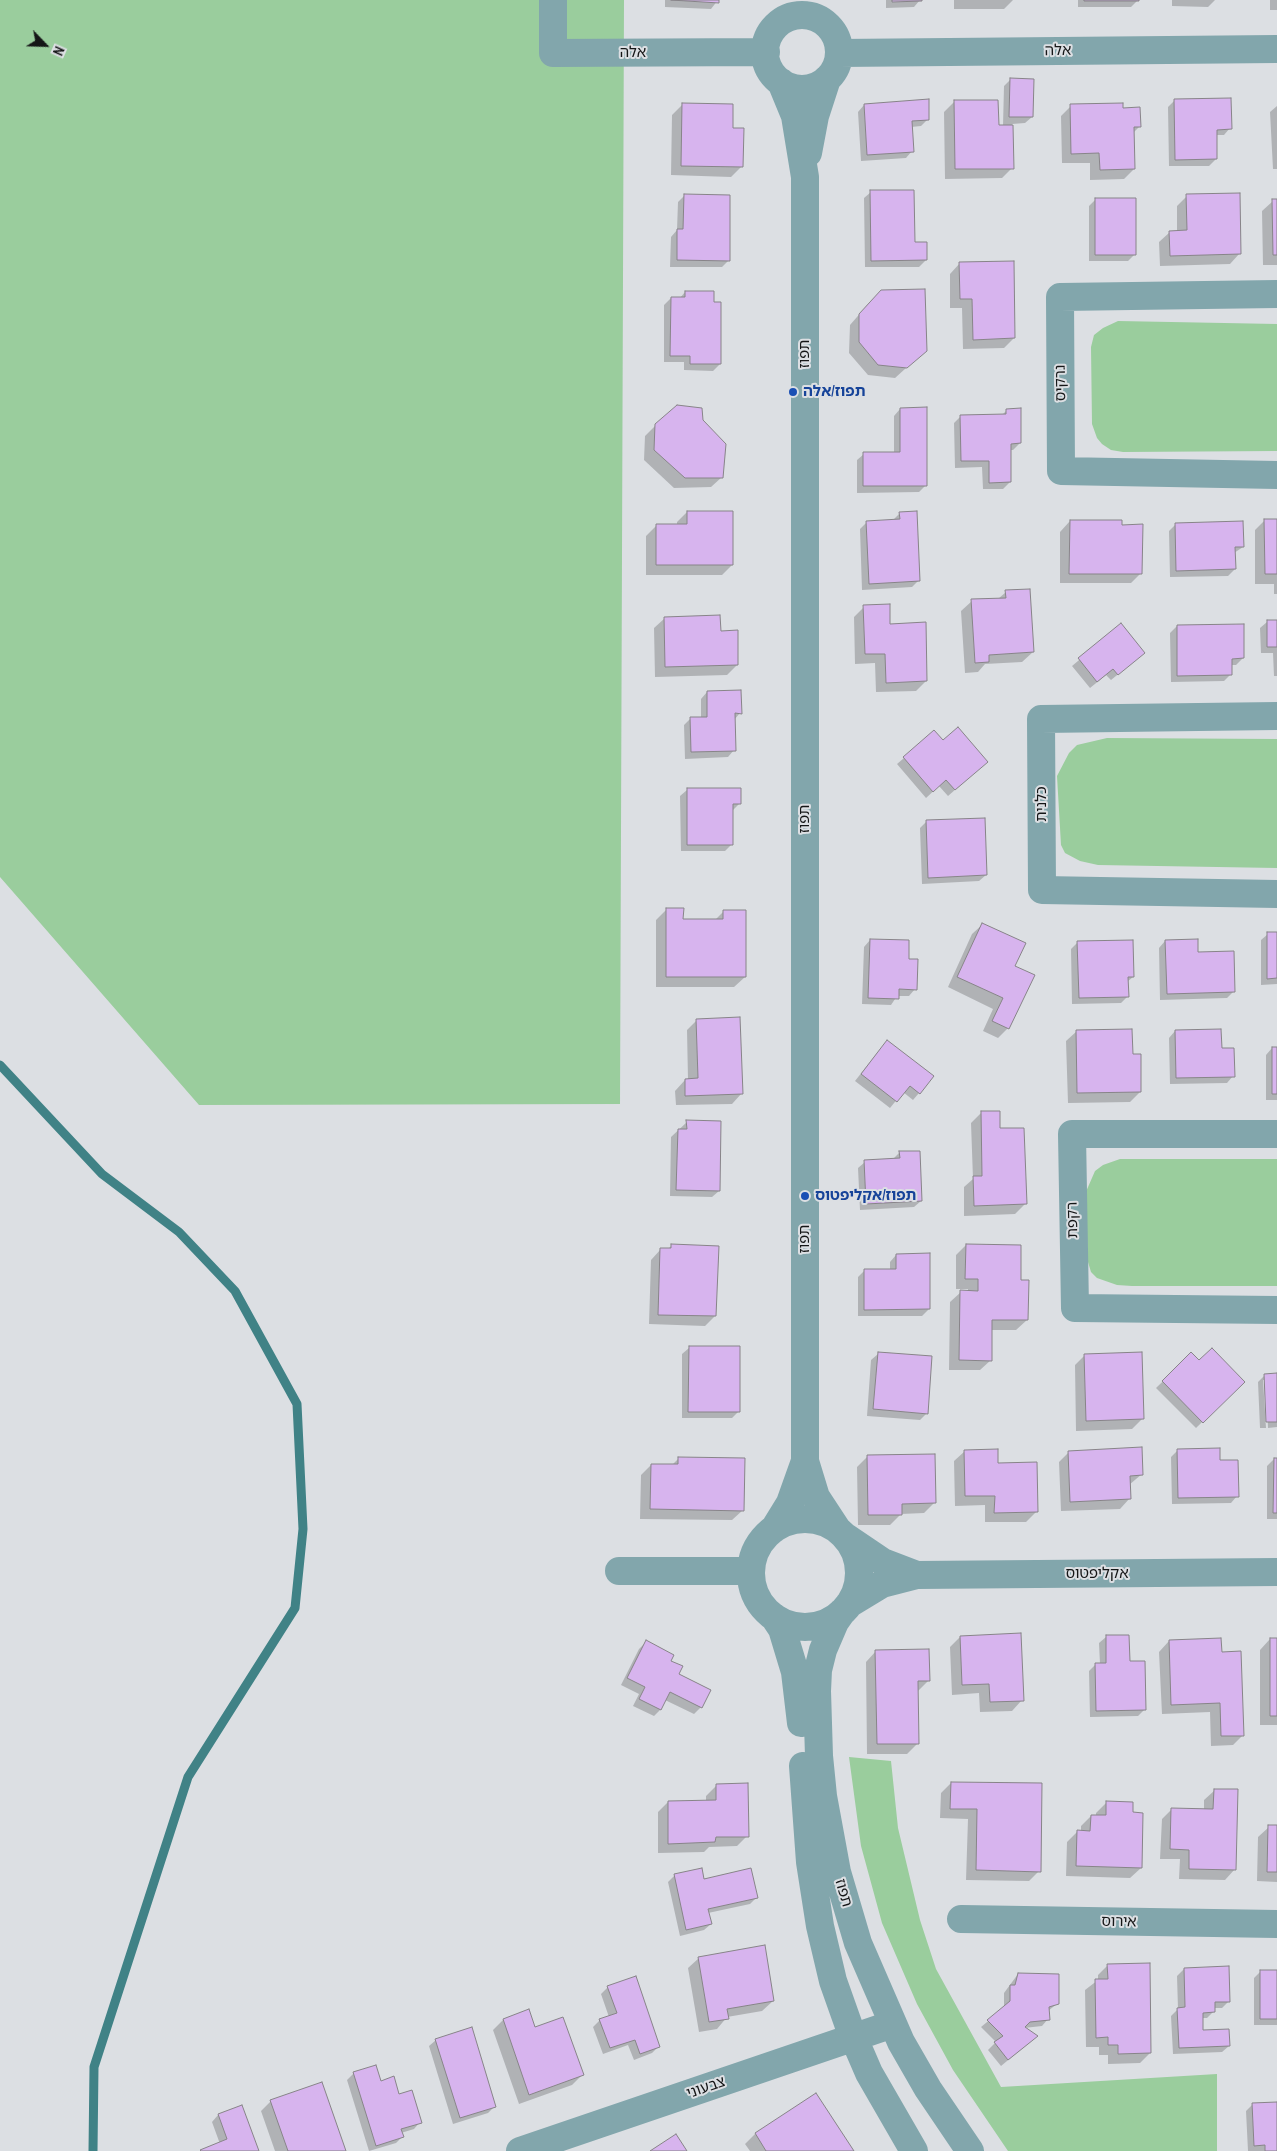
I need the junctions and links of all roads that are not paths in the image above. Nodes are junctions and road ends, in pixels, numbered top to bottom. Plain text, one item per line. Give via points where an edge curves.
1 (554, 0) edge
2 (791, 0) edge
3 (819, 11) edge
4 (777, 26) junction
5 (1277, 49) edge
6 (766, 52) junction
7 (839, 53) junction
8 (827, 79) junction
9 (781, 82) junction
10 (805, 177) junction
11 (1277, 294) edge
12 (1277, 475) edge
13 (1277, 716) edge
14 (1277, 894) edge
15 (1277, 1134) edge
16 (1277, 1310) edge
17 (805, 1462) junction
18 (774, 1529) junction
19 (841, 1532) junction
20 (619, 1571) dead end
21 (751, 1572) junction
22 (1277, 1572) edge
23 (917, 1575) junction
24 (846, 1608) junction
25 (774, 1617) junction
26 (961, 1920) dead end
27 (1277, 1924) edge
28 (893, 2024) junction
29 (854, 2038) junction
30 (563, 2144) edge
31 (520, 2151) edge
32 (914, 2151) edge
33 (970, 2151) edge

1 - 6 street, אלה via 553,53
2 - 4 street
3 - 4 street via 789,18
3 - 7 street via 836,39
4 - 6 street via 769,38
5 - 7 street, אלה
6 - 9 street via 768,66
7 - 8 street via 836,67
8 - 9 street via 815,87 802,89
8 - 10 street, תפוז via 815,116
9 - 10 street, תפוז via 795,116
10 - 17 street, תפוז
11 - 12 street, נרקיס via 1060,297 1061,470
13 - 14 street, כלנית via 1041,719 1041,728 1042,890
15 - 16 street, רקפת via 1072,1134 1075,1308
17 - 18 street, תפוז via 790,1503
17 - 19 street, תפוז via 816,1497
18 - 19 street via 786,1522 807,1519 827,1523
18 - 21 street via 756,1551
19 - 23 street, אקליפטוס via 883,1562
19 - 24 street via 851,1544 859,1563 858,1584
20 - 21 street
21 - 25 street via 760,1602
22 - 23 street, אקליפטוס
23 - 24 street, אקליפטוס via 882,1584
24 - 25 street via 824,1623 810,1626 794,1625
24 - 28 street, תפוז via 827,1640 817,1680 823,1796 847,1908 868,1968
25 - 29 street, תפוז via 790,1650 799,1696 810,1862 820,1926 834,1981
26 - 27 street, אירוס
28 - 29 street, צבעוני
28 - 33 street, תפוז via 928,2089
29 - 30 street, צבעוני
29 - 32 street, תפוז via 874,2081
30 - 31 street, צבעוני

